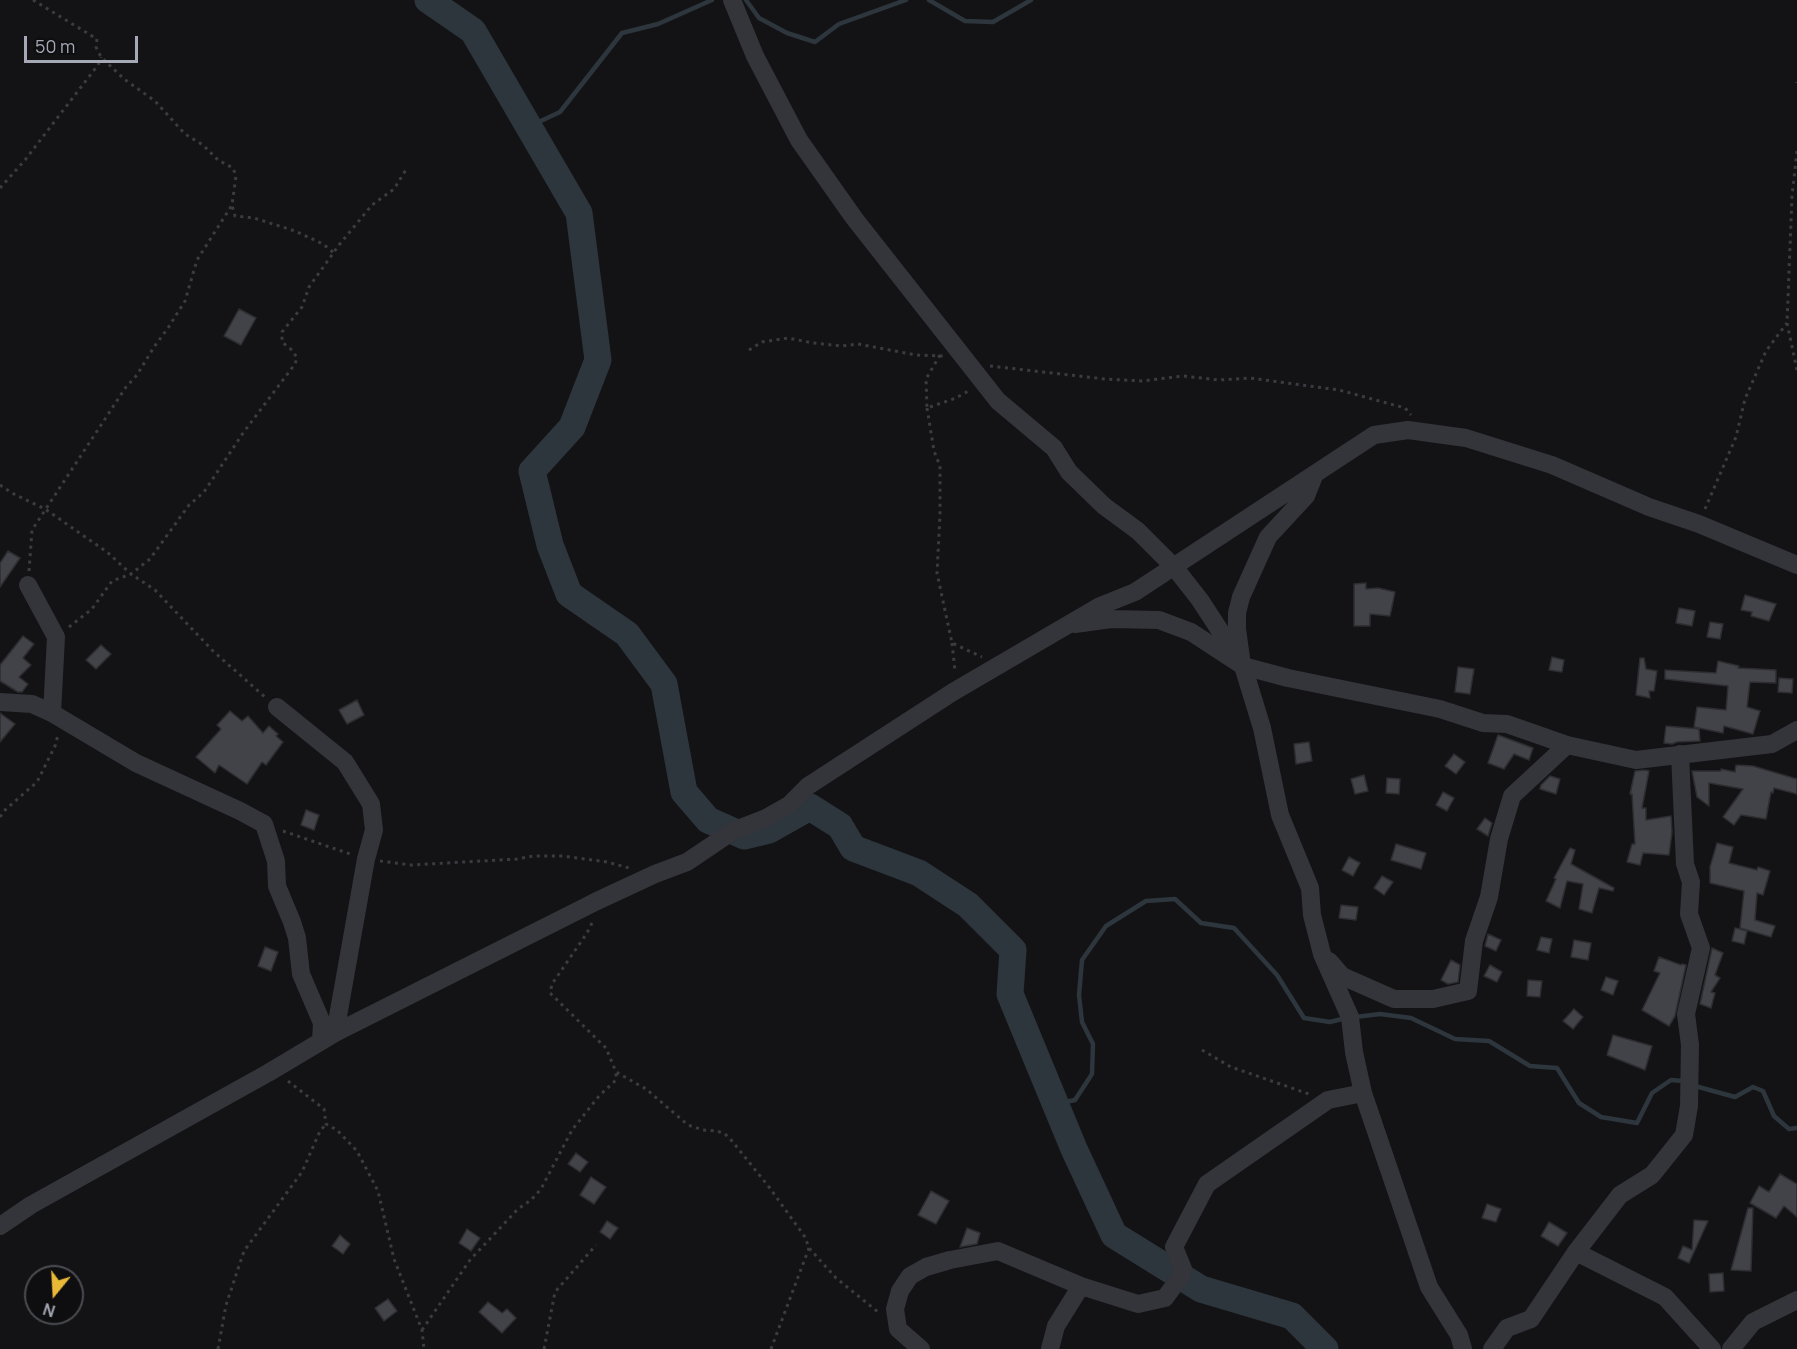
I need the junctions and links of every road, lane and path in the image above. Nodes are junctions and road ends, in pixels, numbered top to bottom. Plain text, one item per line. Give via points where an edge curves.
1 (33, 0) edge
2 (732, 0) edge
3 (101, 57) junction
4 (1797, 151) edge
5 (407, 168) dead end
6 (0, 188) edge
7 (232, 205) junction
8 (334, 253) junction
9 (1787, 323) junction
10 (749, 350) dead end
11 (940, 355) junction
12 (964, 358) junction
13 (1797, 370) edge
14 (983, 382) junction
15 (927, 408) junction
16 (1426, 431) junction
17 (1314, 476) junction
18 (0, 485) edge
19 (45, 509) junction
20 (1699, 524) junction
21 (1797, 565) edge
22 (1175, 568) junction
23 (131, 574) junction
24 (28, 585) joint
25 (1063, 626) junction
26 (56, 637) junction
27 (952, 643) junction
28 (999, 665) junction
29 (1243, 666) junction
30 (953, 692) junction
31 (0, 702) edge
32 (277, 707) joint
33 (57, 716) junction
34 (1797, 730) edge
35 (1567, 745) junction
36 (1680, 754) junction
37 (0, 817) edge
38 (264, 824) junction
39 (366, 859) junction
40 (655, 874) junction
41 (597, 901) junction
42 (1322, 954) junction
43 (328, 1037) junction
44 (1202, 1050) dead end
45 (616, 1072) junction
46 (268, 1073) junction
47 (1363, 1094) junction
48 (1328, 1100) junction
49 (326, 1124) junction
50 (0, 1226) edge
51 (596, 1245) dead end
52 (809, 1248) junction
53 (1576, 1252) junction
54 (1081, 1286) junction
55 (1797, 1300) edge
56 (898, 1329) junction
57 (422, 1330) junction
58 (218, 1349) edge
59 (424, 1349) edge
60 (544, 1349) edge
61 (771, 1349) edge
62 (921, 1349) edge
63 (1050, 1349) edge
64 (1463, 1349) edge
65 (1492, 1349) edge
66 (1712, 1349) edge
67 (1731, 1349) edge

1 - 3 path via 97,39
2 - 12 street via 755,56 799,140 854,218
3 - 6 path
3 - 7 path via 155,101 185,134 233,168 236,176
4 - 9 path
5 - 8 path via 394,189 372,205
7 - 8 path via 235,216 295,231
7 - 19 path via 197,260 185,301
8 - 23 path via 309,287 302,308 282,332 282,342 297,358 295,364 204,492 189,505 150,559
9 - 13 path
9 - 20 path via 1766,351 1745,399 1736,437
10 - 11 path via 762,342 788,338
11 - 12 path
11 - 15 path via 927,379
12 - 14 street
12 - 16 path via 985,365 1105,379 1250,378 1338,390 1405,408
14 - 15 path via 956,398
14 - 22 street via 998,401 1054,448 1069,472 1104,506 1138,531
15 - 27 path via 933,451 940,466 937,573
16 - 17 street via 1374,435
16 - 20 street via 1466,438 1552,465
17 - 22 street
17 - 29 street via 1306,496 1268,537 1241,597 1237,629
18 - 19 path
19 - 23 path via 107,552
19 - 24 path via 32,530
20 - 21 street
22 - 25 street
22 - 29 street
23 - 26 path via 112,581 92,609
23 - 32 path via 155,590 213,651
24 - 26 street
25 - 28 street
25 - 29 street via 1111,619 1159,620 1191,632
26 - 33 street
27 - 28 path
27 - 30 path via 956,669
28 - 30 street
29 - 35 street via 1440,709 1483,723 1507,724
29 - 42 street via 1262,728 1280,815 1310,888
30 - 40 street via 808,786 789,805 733,831 687,862
31 - 33 street via 32,704
32 - 39 street via 345,762 371,804 374,830
33 - 37 path via 55,746 37,782
33 - 38 street via 136,763
34 - 36 street via 1772,744
35 - 36 street via 1636,760
35 - 42 street via 1512,796 1499,839 1489,897 1474,941 1468,991 1432,999 1394,999 1342,976
36 - 53 street via 1686,864 1691,882 1689,914 1701,948 1686,1014 1689,1106 1684,1135 1652,1174 1620,1194
38 - 39 path
38 - 43 street via 276,861 277,886 297,938 301,974
39 - 40 path via 411,866 563,856
39 - 43 street
40 - 41 street
41 - 43 street
41 - 45 path via 587,933 552,984 550,993 606,1048
42 - 47 street via 1350,1017
43 - 46 street
44 - 48 path via 1231,1067
45 - 52 path via 646,1089 688,1125 725,1134 769,1186
45 - 57 path via 616,1080 572,1130 541,1188 470,1260
46 - 49 path via 290,1082 324,1109
46 - 50 street
47 - 48 street
47 - 64 street via 1429,1287 1459,1335
48 - 54 street via 1207,1184 1174,1247 1183,1269 1165,1298 1138,1304
49 - 57 path via 357,1151 378,1191 394,1259
49 - 58 path via 302,1172 244,1251 226,1305
51 - 60 path via 555,1292
52 - 56 path via 836,1278
52 - 61 path
53 - 65 street via 1531,1319 1507,1328
53 - 66 street via 1665,1297
54 - 56 street via 998,1251 950,1260 910,1276 895,1309
54 - 63 street via 1056,1326
55 - 67 street via 1753,1322
56 - 62 street
57 - 59 path

